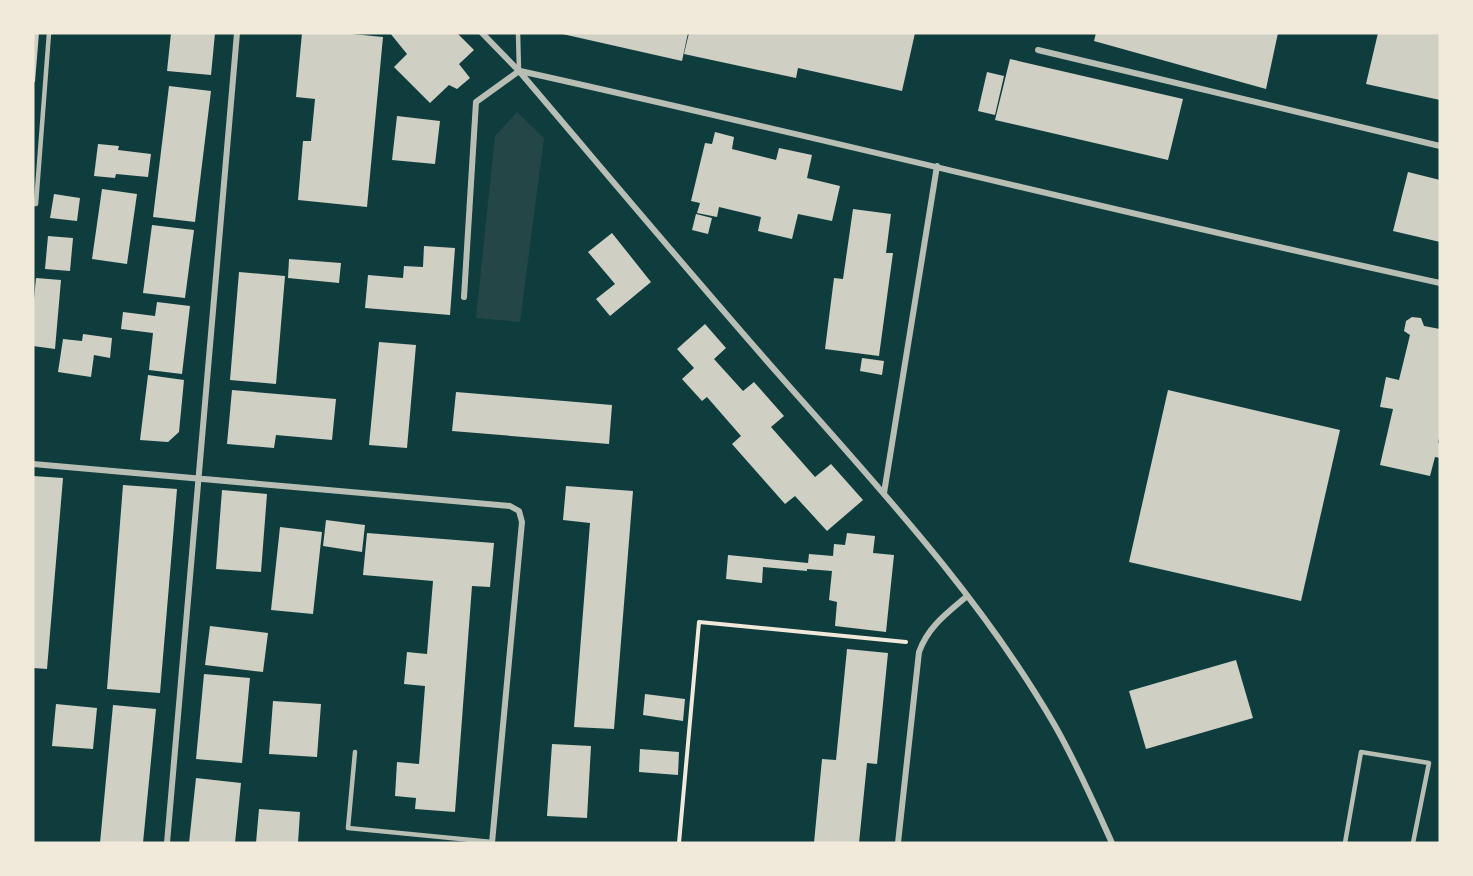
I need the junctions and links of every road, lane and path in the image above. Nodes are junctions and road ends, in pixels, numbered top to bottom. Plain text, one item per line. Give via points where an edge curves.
1 (50, 33) edge
2 (237, 33) edge
3 (482, 33) edge
4 (518, 33) edge
5 (1038, 50) dead end
6 (519, 70) junction
7 (1440, 146) edge
8 (937, 166) junction
9 (33, 204) edge
10 (1440, 284) edge
11 (464, 297) dead end
12 (33, 464) edge
13 (199, 477) junction
14 (884, 493) junction
15 (966, 597) junction
16 (922, 643) junction
17 (355, 752) dead end
18 (492, 842) edge
19 (167, 843) edge
20 (679, 843) edge
21 (897, 843) edge
22 (1112, 843) edge
23 (1345, 843) edge
24 (1413, 843) edge

1 - 9 lane
2 - 13 street
3 - 6 street
4 - 6 lane
5 - 7 street
6 - 8 street
6 - 11 street via 476,102
6 - 14 street via 779,376
8 - 10 street
8 - 14 street
12 - 13 street
13 - 18 street via 510,506 519,511 522,522
13 - 19 street
14 - 15 street
15 - 16 street via 938,620
15 - 22 street via 1005,647 1054,724
16 - 20 path via 699,622
16 - 21 street via 915,672
17 - 18 lane via 348,828
23 - 24 lane via 1361,752 1429,763

